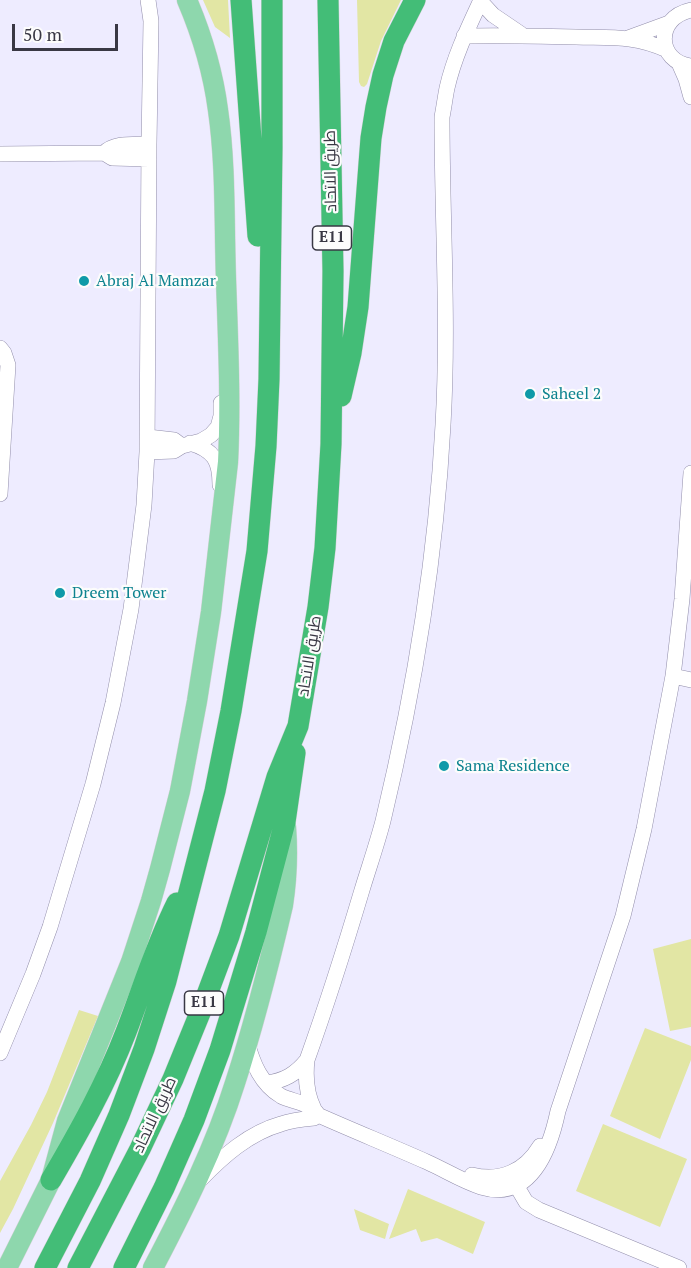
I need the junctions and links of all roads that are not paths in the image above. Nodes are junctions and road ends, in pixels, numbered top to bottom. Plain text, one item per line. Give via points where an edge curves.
1 (148, 0) edge
2 (187, 0) edge
3 (241, 0) edge
4 (272, 0) edge
5 (328, 0) edge
6 (415, 0) edge
7 (481, 1) edge
8 (682, 11) edge
9 (464, 36) junction
10 (524, 36) junction
11 (628, 38) junction
12 (667, 50) junction
13 (685, 65) edge
14 (691, 97) edge
15 (149, 152) junction
16 (0, 154) edge
17 (269, 317) junction
18 (0, 348) edge
19 (229, 374) junction
20 (186, 444) junction
21 (331, 444) junction
22 (148, 445) junction
23 (691, 473) edge
24 (0, 494) edge
25 (220, 518) junction
26 (673, 676) junction
27 (691, 680) edge
28 (298, 726) junction
29 (285, 822) junction
30 (195, 868) junction
31 (247, 1042) junction
32 (0, 1053) edge
33 (307, 1060) junction
34 (266, 1083) junction
35 (558, 1111) junction
36 (316, 1112) junction
37 (438, 1167) junction
38 (51, 1180) junction
39 (516, 1185) junction
40 (194, 1186) junction
41 (7, 1268) edge
42 (45, 1268) edge
43 (78, 1268) edge
44 (124, 1268) edge
45 (153, 1268) edge
46 (679, 1268) edge

1 - 15 street
2 - 19 main road via 204,46 218,109
3 - 17 highway via 257,231
4 - 17 highway, طريق الاتحاد / E11
5 - 21 highway, طريق الاتحاد / E11 via 333,271
6 - 21 highway via 394,41 376,106 356,319
7 - 9 street
7 - 10 street via 493,15
8 - 11 street
8 - 12 street via 665,32
9 - 10 street
9 - 33 street via 442,117 446,324 443,425 435,526 417,653 383,823
10 - 11 street
11 - 12 street
12 - 13 street
13 - 14 street
15 - 16 street via 112,158 104,153
15 - 22 street
17 - 30 highway, طريق الاتحاد / E11 via 266,446 258,551 231,711
18 - 24 street via 8,365
19 - 20 street via 218,427 201,441
19 - 25 main road via 228,462
20 - 22 street via 174,440
20 - 25 street via 201,446 216,460 220,470
21 - 28 highway, طريق الاتحاد / E11 via 325,548
22 - 32 street via 131,609 104,743 50,927
23 - 26 street
25 - 38 main road via 197,701 166,846 134,952 67,1121
26 - 27 street
26 - 35 street via 631,888
28 - 29 highway
28 - 43 highway, طريق الاتحاد / E11 via 277,777 229,936 202,1008 140,1149
29 - 31 main road via 288,849 283,905
29 - 44 highway via 220,1050 194,1120
30 - 38 highway via 163,932 105,1083
30 - 42 highway, طريق الاتحاد / E11 via 144,1049 90,1181
31 - 34 street via 255,1067
31 - 40 main road via 220,1125
33 - 34 street via 288,1077
33 - 36 street via 307,1090
34 - 36 street via 282,1096
35 - 37 street via 533,1156 519,1170 483,1178
35 - 39 street via 541,1162 527,1179
36 - 37 street
36 - 40 street via 314,1118 280,1124 254,1135 221,1158
37 - 39 street via 484,1188
38 - 41 main road
39 - 46 street via 526,1202 539,1210
40 - 45 main road

